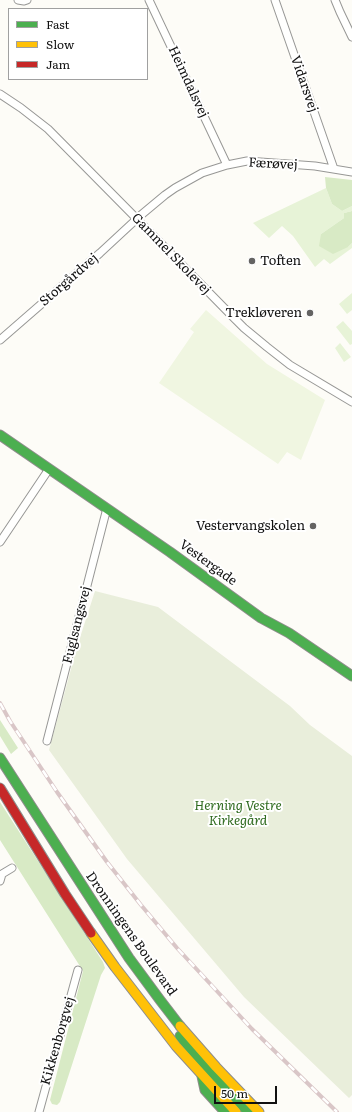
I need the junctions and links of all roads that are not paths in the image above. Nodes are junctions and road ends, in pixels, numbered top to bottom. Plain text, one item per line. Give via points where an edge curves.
1 (18, 0) edge
2 (26, 0) edge
3 (149, 0) edge
4 (274, 0) edge
5 (336, 0) edge
6 (352, 37) edge
7 (0, 94) edge
8 (227, 165) junction
9 (334, 168) junction
10 (352, 172) edge
11 (137, 219) junction
12 (0, 340) edge
13 (352, 402) edge
14 (0, 434) edge
15 (0, 442) edge
16 (22, 451) junction
17 (50, 470) junction
18 (106, 508) junction
19 (0, 542) edge
20 (352, 676) edge
21 (47, 741) dead end
22 (0, 758) edge
23 (0, 788) edge
24 (12, 868) dead end
25 (0, 881) edge
26 (78, 970) dead end
27 (160, 1000) junction
28 (202, 1076) junction
29 (38, 1112) edge
30 (225, 1112) edge
31 (236, 1112) edge
32 (248, 1112) edge
33 (259, 1112) edge

1 - 2 street
3 - 8 street, Heimdalsvej
4 - 9 street, Vidarsvej
5 - 6 street
7 - 11 street, Gammel Skolevej via 48,129
8 - 9 street, Færøvej via 248,161
8 - 11 street, Færøvej via 202,173 175,188
9 - 10 street, Færøvej
11 - 12 street, Storgårdvej
11 - 13 street, Gammel Skolevej via 244,328 290,365
14 - 16 main road, Vestergade
15 - 16 main road, Vestergade
16 - 17 main road, Vestergade
17 - 18 main road, Vestergade
17 - 19 street
18 - 20 main road, Vestergade via 262,618 290,633
18 - 21 street, Fuglsangsvej
22 - 27 main road, Dronningens Boulevard via 101,916
23 - 28 main road via 65,894 115,967
24 - 25 street via 2,874
26 - 29 street, Kikkenborgvej
27 - 32 main road via 185,1042
27 - 33 main road, Dronningens Boulevard via 216,1067
28 - 30 main road via 205,1090
28 - 31 main road

